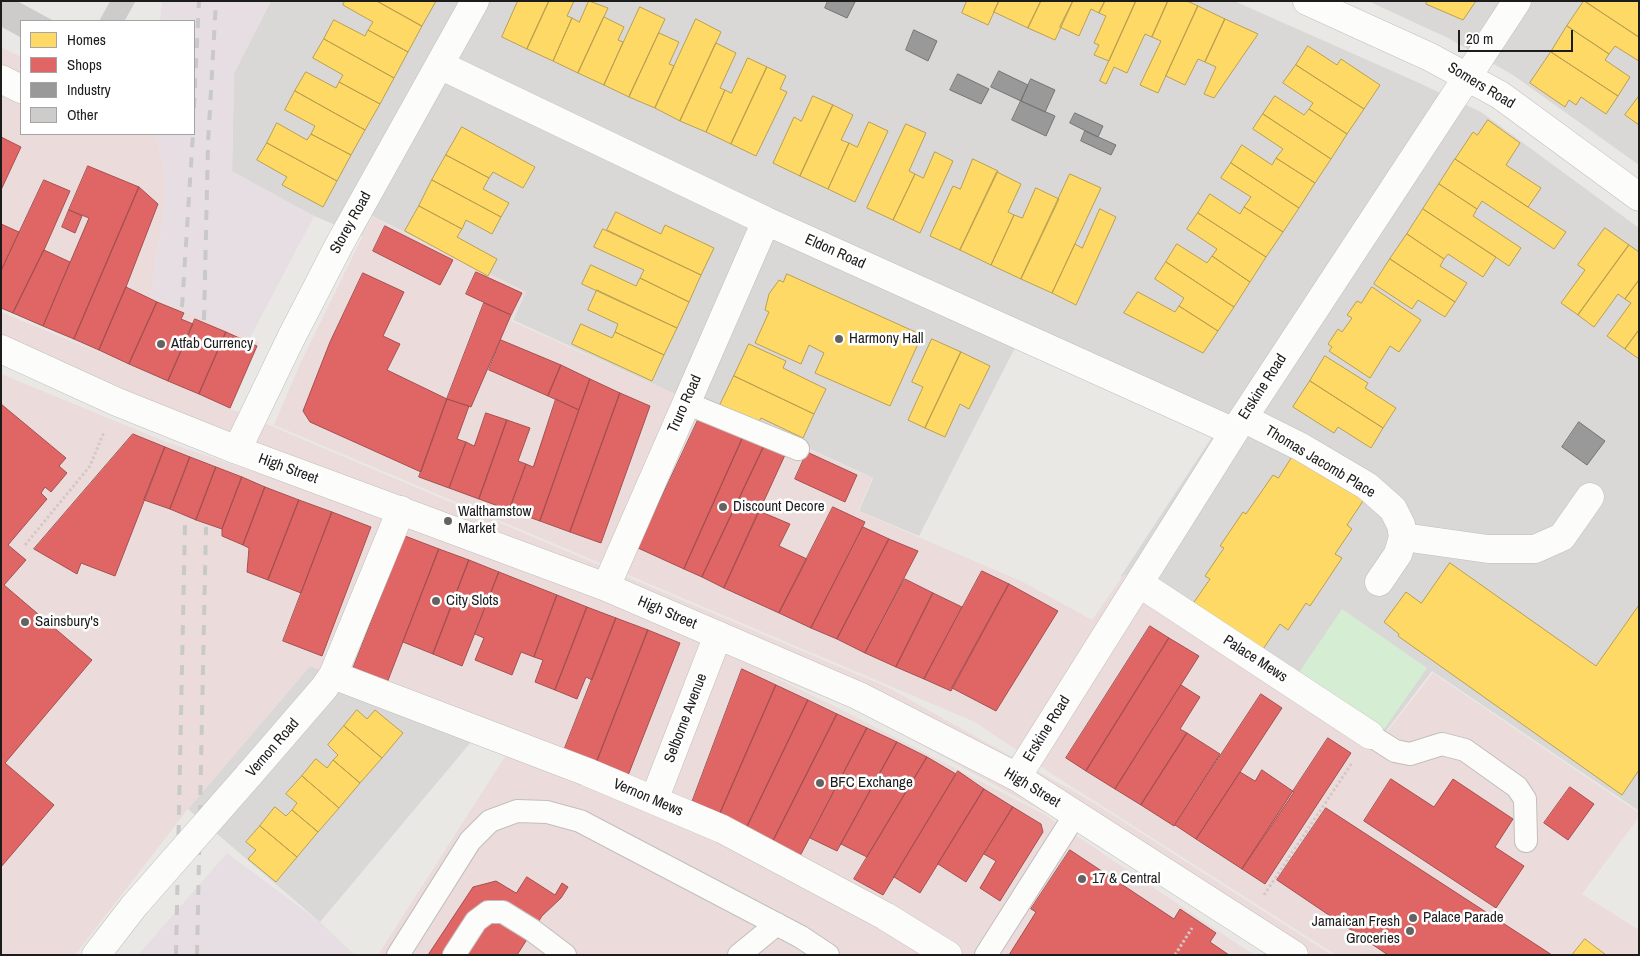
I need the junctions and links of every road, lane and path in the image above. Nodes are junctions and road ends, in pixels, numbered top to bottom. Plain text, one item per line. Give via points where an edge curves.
1 (475, 1) edge
2 (1307, 1) edge
3 (1517, 1) edge
4 (440, 65) junction
5 (1468, 76) junction
6 (1, 79) edge
7 (20, 88) edge
8 (1639, 197) edge
9 (766, 221) junction
10 (1, 349) edge
11 (117, 402) junction
12 (686, 403) junction
13 (1239, 425) junction
14 (798, 449) dead end
15 (237, 450) junction
16 (1590, 497) dead end
17 (397, 521) junction
18 (1403, 537) junction
19 (25, 545) dead end
20 (1139, 582) junction
21 (1379, 582) dead end
22 (606, 587) junction
23 (718, 636) junction
24 (333, 676) junction
25 (1370, 736) junction
26 (1017, 777) junction
27 (654, 800) junction
28 (1075, 815) junction
29 (1526, 841) dead end
30 (1270, 886) dead end
31 (777, 924) junction
32 (96, 955) edge
33 (398, 955) edge
34 (454, 955) edge
35 (565, 955) edge
36 (739, 955) edge
37 (828, 955) edge
38 (948, 955) edge
39 (986, 955) edge
40 (1294, 955) edge

1 - 4 street, Storey Road
2 - 5 street, Somers Road
3 - 5 street, Erskine Road
4 - 9 street, Eldon Road
4 - 15 street, Storey Road via 339,244
5 - 8 street, Somers Road via 1500,95
5 - 13 street, Erskine Road
6 - 7 street
9 - 12 street, Truro Road
9 - 13 street, Eldon Road
10 - 11 street, High Street
11 - 15 street, High Street
11 - 19 path via 90,466
12 - 14 lane
12 - 22 street, Truro Road
13 - 18 street, Thomas Jacomb Place via 1301,447 1367,486 1393,509
13 - 20 street, Erskine Road
15 - 17 street, High Street
16 - 18 street via 1562,537 1535,549 1488,549
17 - 22 street, High Street
17 - 24 street, Vernon Road
18 - 21 street via 1398,554
20 - 25 street, Palace Mews
20 - 26 street, Erskine Road
22 - 23 street, High Street
23 - 26 street, High Street via 859,696
23 - 27 street, Selborne Avenue
24 - 27 street, Vernon Mews
24 - 32 street, Vernon Road, bridge via 134,906
25 - 29 lane, Palace Mews via 1394,751 1410,754 1442,744 1466,750 1517,786 1525,799
25 - 30 path
26 - 28 street, High Street
27 - 38 street, Vernon Mews via 722,829 885,916
28 - 39 lane
28 - 40 street, High Street
31 - 33 lane via 580,821 547,812 517,812 490,821 470,841
31 - 36 lane
31 - 37 lane
34 - 35 lane via 476,921 488,912 503,912

